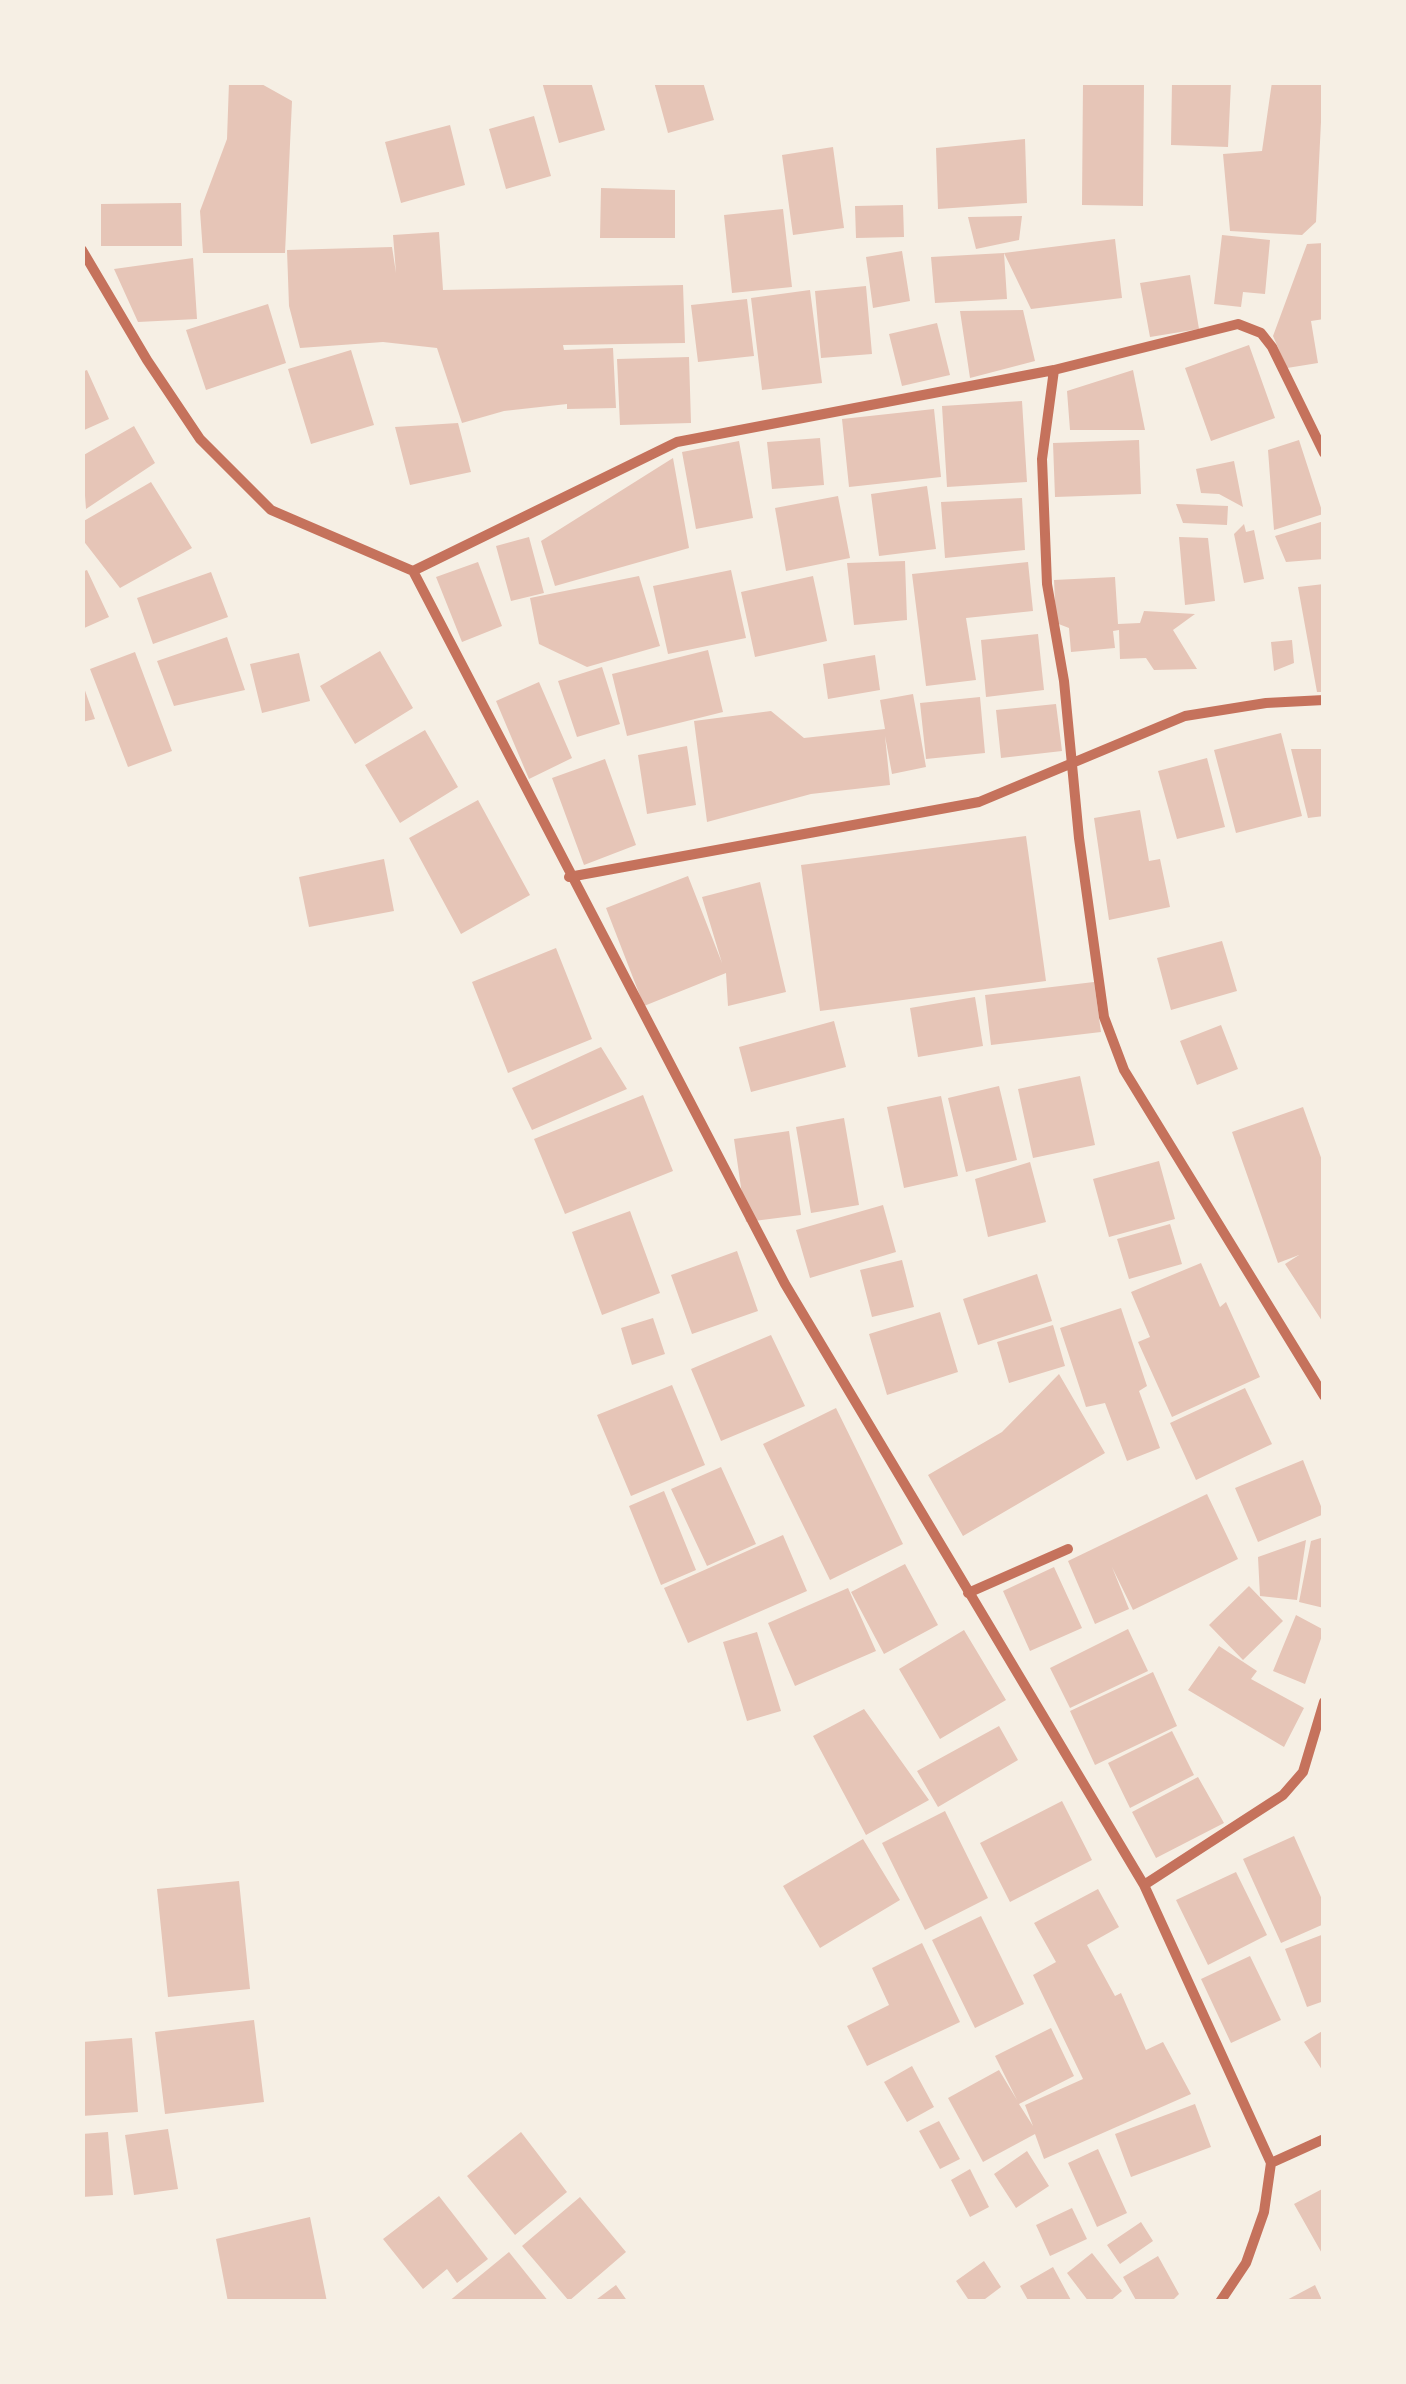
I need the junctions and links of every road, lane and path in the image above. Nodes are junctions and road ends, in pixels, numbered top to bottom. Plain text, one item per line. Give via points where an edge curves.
1 (82, 250) edge
2 (1054, 370) junction
3 (1324, 453) edge
4 (413, 571) junction
5 (1324, 700) edge
6 (1074, 764) junction
7 (569, 877) junction
8 (1324, 1396) edge
9 (1068, 1549) dead end
10 (968, 1593) junction
11 (1324, 1702) edge
12 (1144, 1885) junction
13 (1324, 2139) edge
14 (1271, 2163) junction
15 (1220, 2302) edge

1 - 4 street via 200,438 271,510
2 - 3 street via 1247,326 1272,347
2 - 4 street via 677,442
2 - 6 street via 1042,459 1047,584
4 - 7 street
5 - 6 street via 1185,716
6 - 7 street via 979,802
6 - 8 street via 1099,990 1124,1070
7 - 10 street via 785,1284
9 - 10 street
10 - 12 street
11 - 12 street via 1303,1772 1283,1796
12 - 14 street
13 - 14 street
14 - 15 street via 1264,2212 1246,2263

